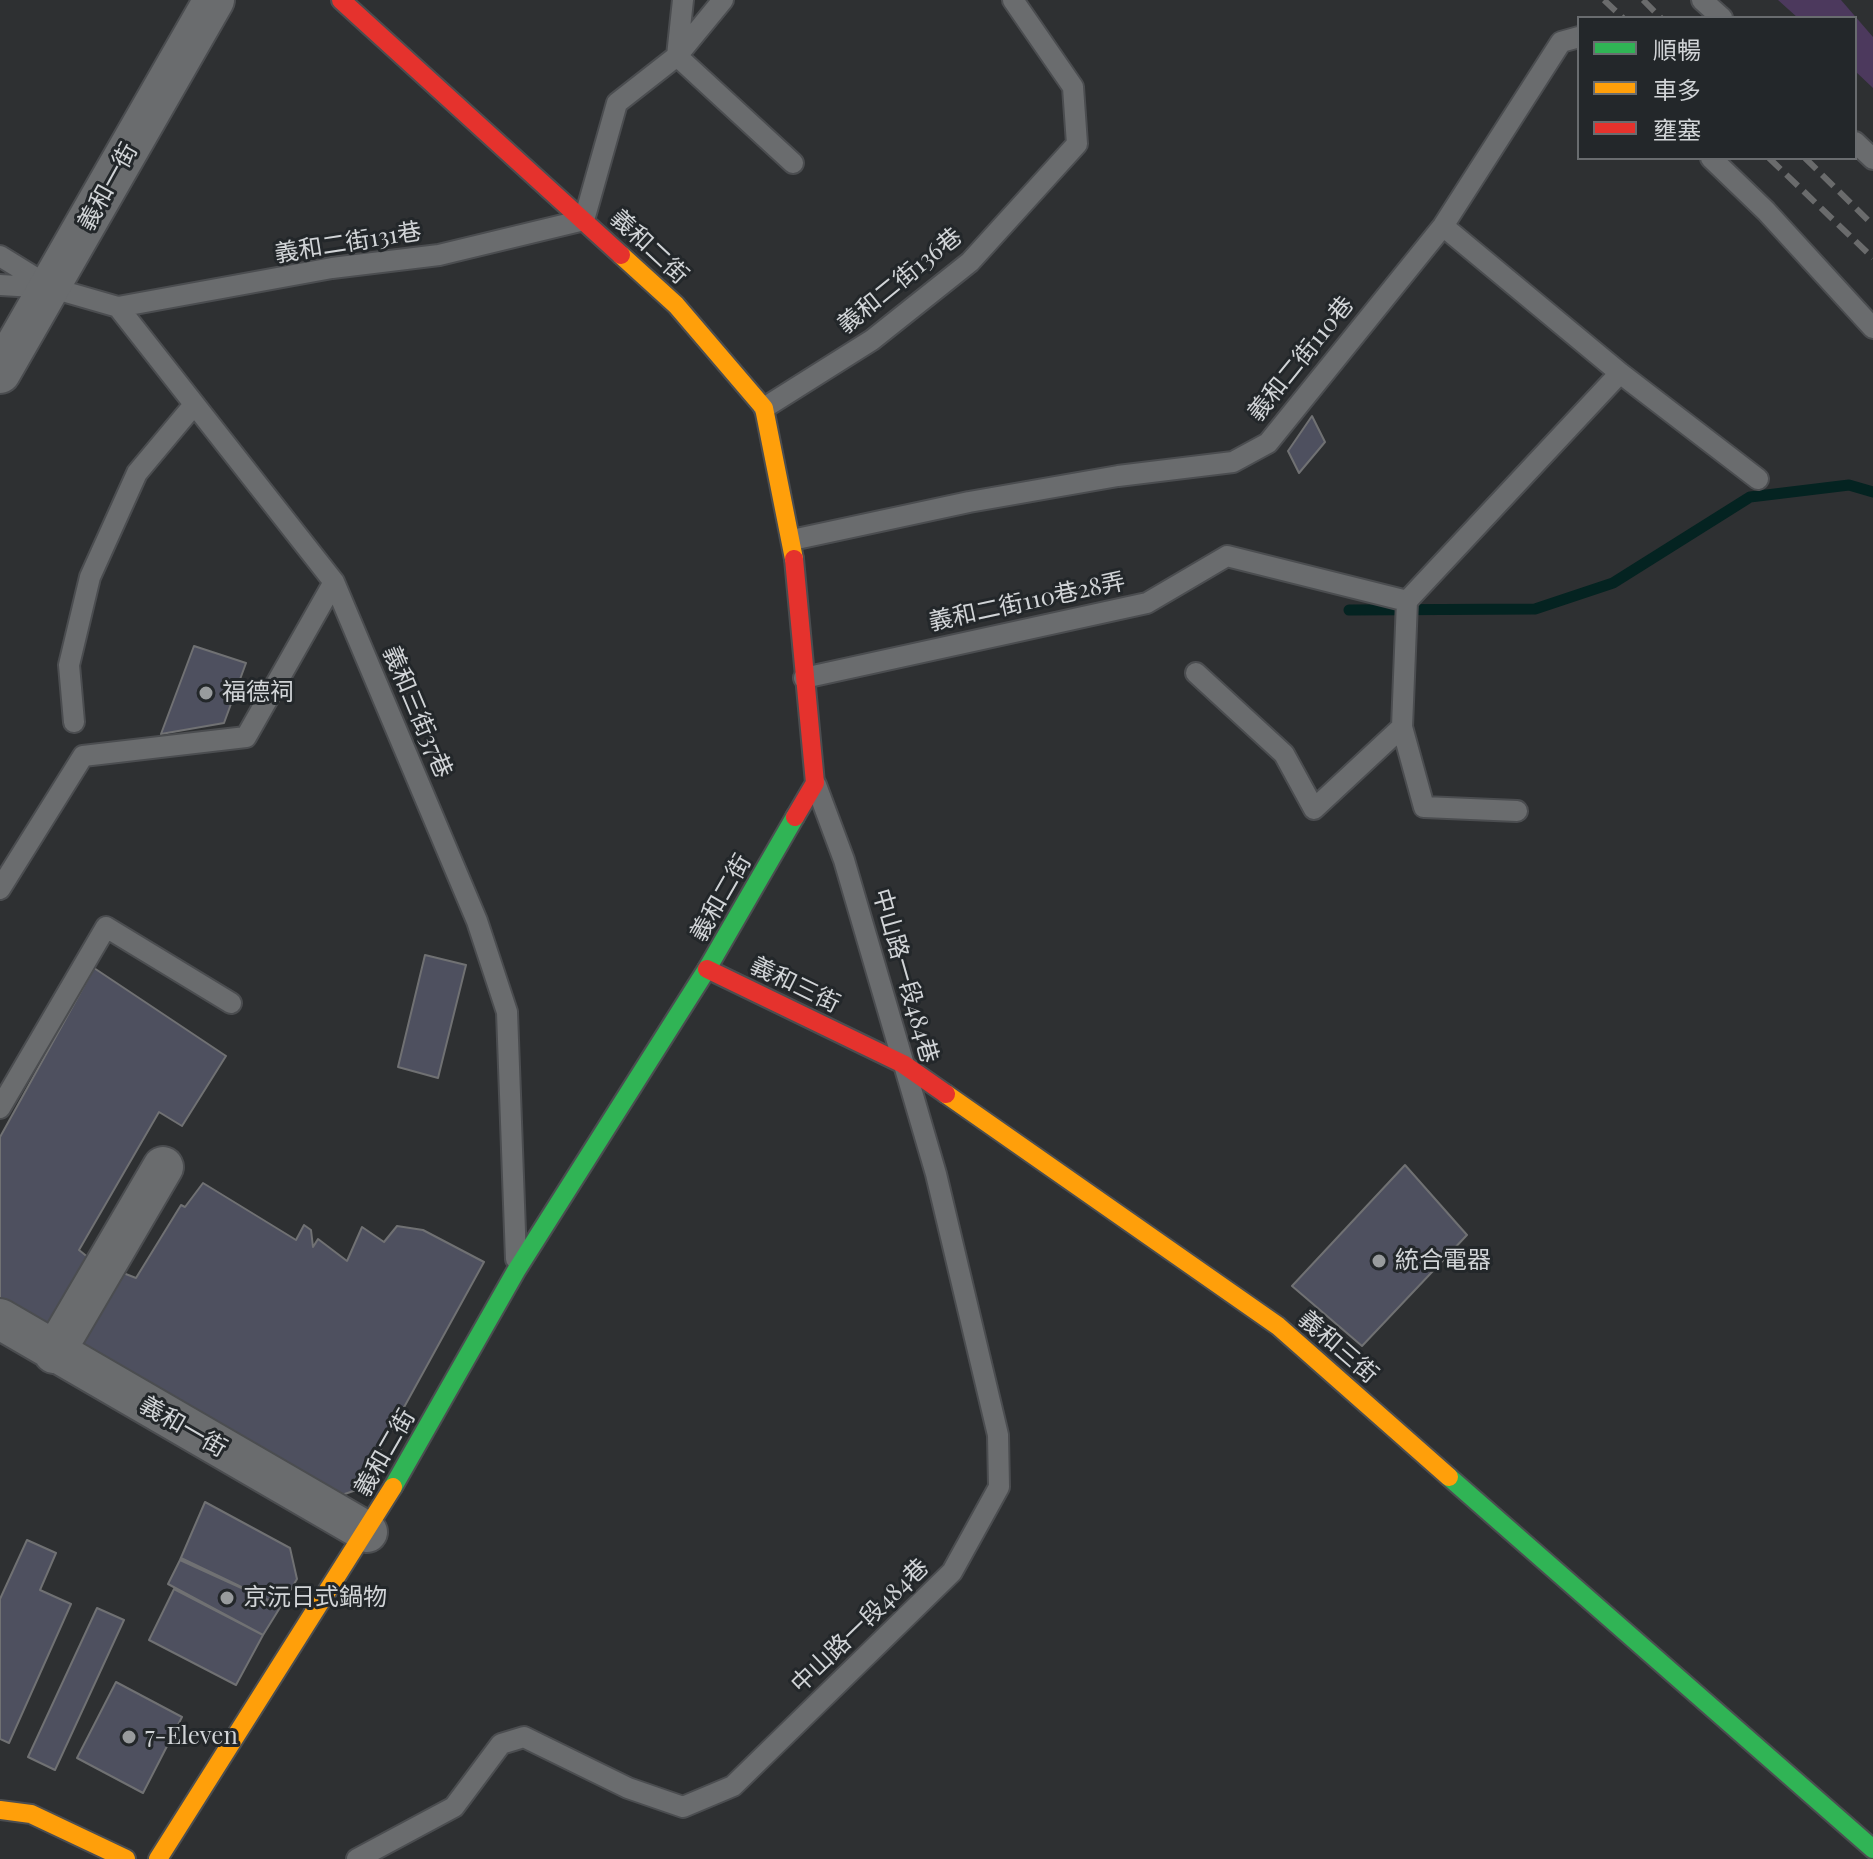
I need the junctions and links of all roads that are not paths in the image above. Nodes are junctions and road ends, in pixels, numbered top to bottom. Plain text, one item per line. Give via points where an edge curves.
1 (214, 0) edge
2 (341, 0) edge
3 (683, 0) edge
4 (723, 0) edge
5 (1013, 0) edge
6 (1702, 0) edge
7 (1720, 16) edge
8 (1577, 38) edge
9 (677, 56) junction
10 (1857, 144) edge
11 (1873, 159) edge
12 (1713, 160) edge
13 (793, 163) dead end
14 (584, 220) junction
15 (1443, 226) junction
16 (0, 256) edge
17 (0, 285) edge
18 (52, 288) junction
19 (118, 307) junction
20 (1873, 328) edge
21 (0, 373) edge
22 (1620, 373) junction
23 (193, 406) junction
24 (764, 408) junction
25 (1758, 479) dead end
26 (792, 540) junction
27 (334, 582) junction
28 (1407, 601) junction
29 (1196, 673) dead end
30 (804, 678) junction
31 (74, 722) dead end
32 (1402, 727) junction
33 (815, 783) junction
34 (1517, 811) dead end
35 (0, 889) edge
36 (707, 969) junction
37 (231, 1003) dead end
38 (903, 1064) junction
39 (0, 1108) edge
40 (163, 1167) dead end
41 (516, 1271) junction
42 (0, 1319) edge
43 (54, 1353) junction
44 (367, 1532) junction
45 (0, 1796) edge
46 (0, 1810) edge
47 (31, 1814) junction
48 (59, 1848) dead end
49 (1873, 1849) edge
50 (126, 1859) edge
51 (158, 1859) edge
52 (357, 1859) edge

1 - 18 street, 義和一街
2 - 14 street, 義和二街
3 - 9 lane
4 - 9 lane
5 - 24 lane, 義和二街136巷 via 1073,87 1077,144 970,262 872,340
6 - 7 lane
8 - 15 lane, 義和二街110巷 via 1561,42
9 - 13 lane
9 - 14 lane via 617,103
10 - 11 lane
12 - 20 lane
14 - 19 lane, 義和二街131巷 via 439,255 332,268
14 - 24 street, 義和二街 via 676,305
15 - 22 lane
15 - 26 lane, 義和二街110巷 via 1268,443 1233,462 969,502
16 - 18 lane
17 - 18 lane
18 - 19 lane
18 - 21 street, 義和一街
19 - 23 lane, 義和三街37巷
22 - 25 lane
22 - 28 lane
23 - 27 lane, 義和三街37巷
23 - 31 lane via 137,473 90,577 69,665
24 - 26 street, 義和二街
26 - 30 street, 義和二街
27 - 35 lane via 246,737 83,756
27 - 41 lane, 義和三街37巷 via 477,921 507,1012
28 - 30 lane, 義和二街110巷28弄 via 1227,556 1147,603
28 - 32 lane
29 - 32 lane via 1284,754 1314,809
30 - 33 street, 義和二街
32 - 34 lane via 1424,807
33 - 36 street, 義和二街
33 - 38 lane, 中山路一段484巷 via 844,860
36 - 38 street, 義和三街
36 - 41 street, 義和二街
37 - 39 lane via 106,927
38 - 49 street, 義和三街 via 1278,1326
38 - 52 lane, 中山路一段484巷 via 936,1174 998,1435 999,1487 952,1572 733,1786 683,1807 628,1788 524,1737 501,1744 454,1807
40 - 43 street
41 - 44 street, 義和二街
42 - 43 street, 義和一街
43 - 44 street, 義和一街
44 - 51 street, 義和二街
45 - 47 street
46 - 47 street
47 - 48 street
47 - 50 street

